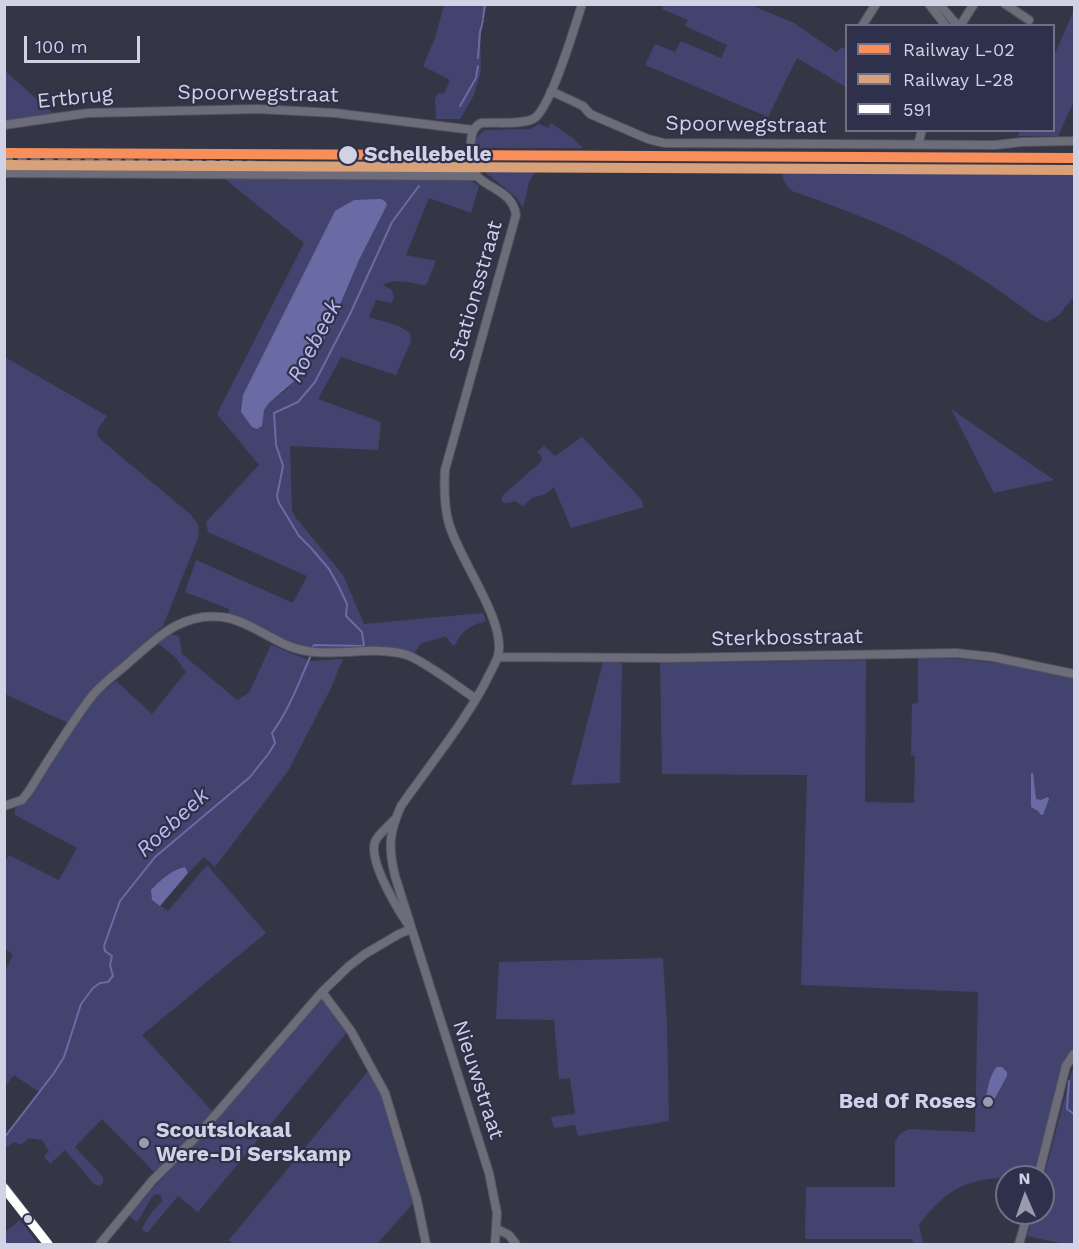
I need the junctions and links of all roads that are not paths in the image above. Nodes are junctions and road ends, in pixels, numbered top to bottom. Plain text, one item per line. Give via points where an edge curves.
1 (582, 4) edge
2 (876, 4) edge
3 (928, 4) edge
4 (939, 4) edge
5 (974, 4) edge
6 (1005, 4) edge
7 (1029, 20) dead end
8 (863, 24) edge
9 (944, 24) edge
10 (957, 24) edge
11 (960, 24) edge
12 (551, 91) junction
13 (150, 111) joint
14 (4, 125) edge
15 (473, 129) junction
16 (921, 132) edge
17 (1074, 141) edge
18 (918, 144) junction
19 (4, 173) edge
20 (477, 176) junction
21 (498, 657) junction
22 (1074, 675) edge
23 (476, 699) junction
24 (4, 806) edge
25 (396, 818) junction
26 (411, 929) junction
27 (322, 992) junction
28 (1074, 1054) edge
29 (1041, 1165) edge
30 (4, 1187) edge
31 (1025, 1225) edge
32 (497, 1229) junction
33 (48, 1245) edge
34 (100, 1245) edge
35 (426, 1245) edge
36 (495, 1245) edge
37 (516, 1245) edge
38 (1019, 1245) edge

1 - 12 street
2 - 8 street
3 - 9 street
4 - 10 street
5 - 11 street
6 - 7 street
12 - 15 street via 541,112 530,121 481,123
12 - 18 street, Spoorwegstraat via 583,106 590,114 656,142
13 - 14 street, Ertbrug via 72,114
13 - 15 street, Spoorwegstraat via 305,111
15 - 20 street via 471,164
16 - 18 street
17 - 18 street, Spoorwegstraat
19 - 20 street
20 - 21 street, Stationsstraat via 512,201 516,215 448,459 444,486 448,521 455,540 495,620
21 - 22 street, Sterkbosstraat via 956,653
21 - 23 street, Nieuwstraat
23 - 24 street via 406,655 310,652 290,648 227,618 194,619 166,630 94,694 22,800
23 - 25 street, Nieuwstraat
25 - 26 street, Nieuwstraat via 390,853
25 - 26 street, Nieuwstraat via 374,846 378,871
26 - 27 street via 348,966
26 - 32 street, Nieuwstraat via 489,1173
27 - 34 street via 197,1136 152,1181
27 - 35 street via 351,1031 384,1093 417,1200
28 - 29 street via 1066,1066
30 - 33 street
31 - 38 street
32 - 36 street, Nieuwstraat
32 - 37 street via 509,1235

